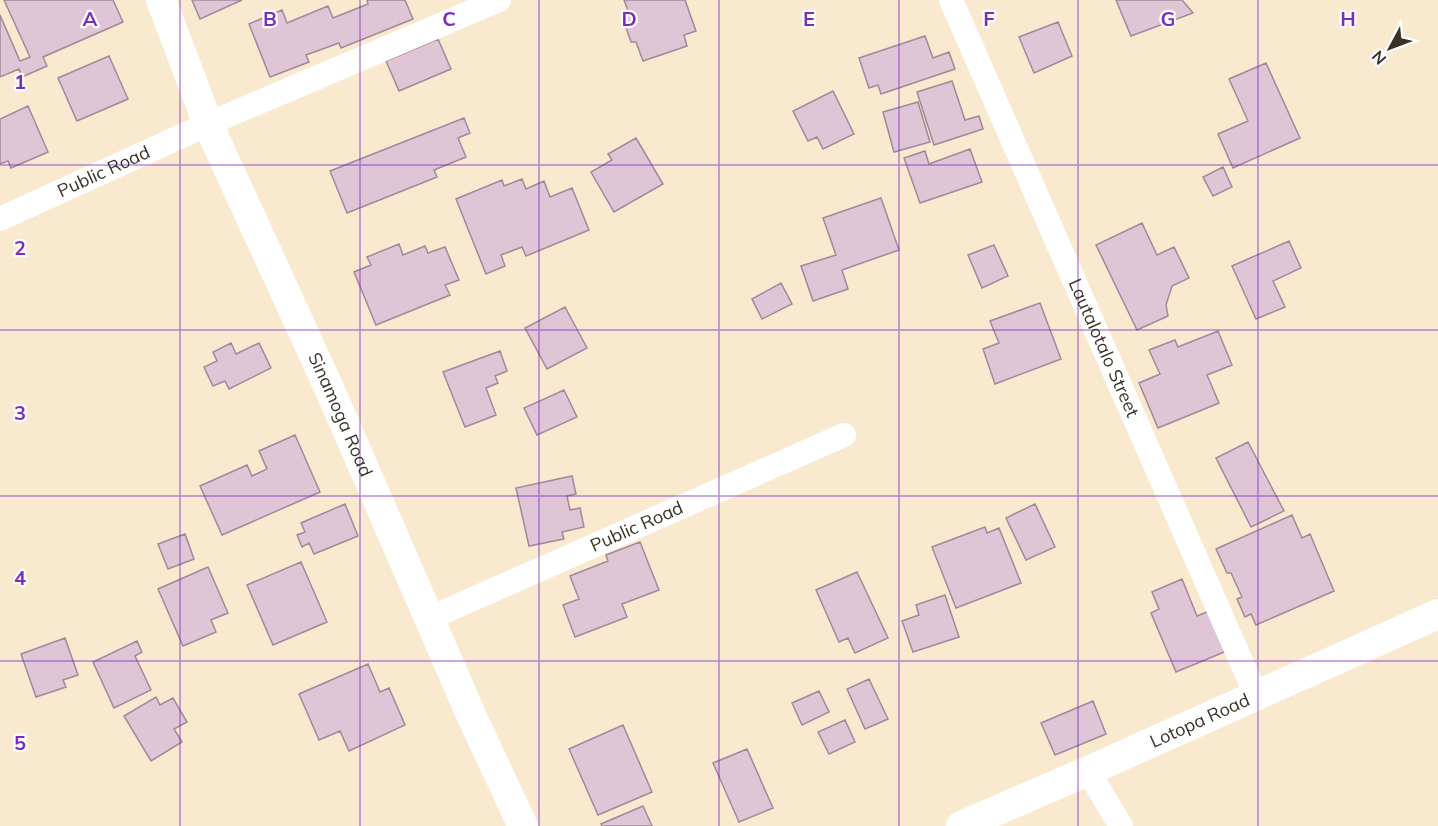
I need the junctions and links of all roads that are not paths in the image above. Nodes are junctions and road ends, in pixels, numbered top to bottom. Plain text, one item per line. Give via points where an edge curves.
1 (161, 0) edge
2 (499, 0) edge
3 (951, 0) edge
4 (208, 124) junction
5 (0, 219) edge
6 (844, 435) dead end
7 (1438, 614) edge
8 (430, 618) junction
9 (1256, 695) junction
10 (1088, 771) junction
11 (523, 826) edge
12 (961, 826) edge
13 (1121, 826) edge

1 - 4 street, Sinamoga Road
2 - 4 street, Public Road
3 - 9 street, Lautalotalo Street
4 - 5 street, Public Road
4 - 8 street, Sinamoga Road
6 - 8 street, Public Road
7 - 9 street, Lotopa Road
8 - 11 street, Sinamoga Road
9 - 10 street, Lotopa Road
10 - 12 street, Lotopa Road
10 - 13 street

